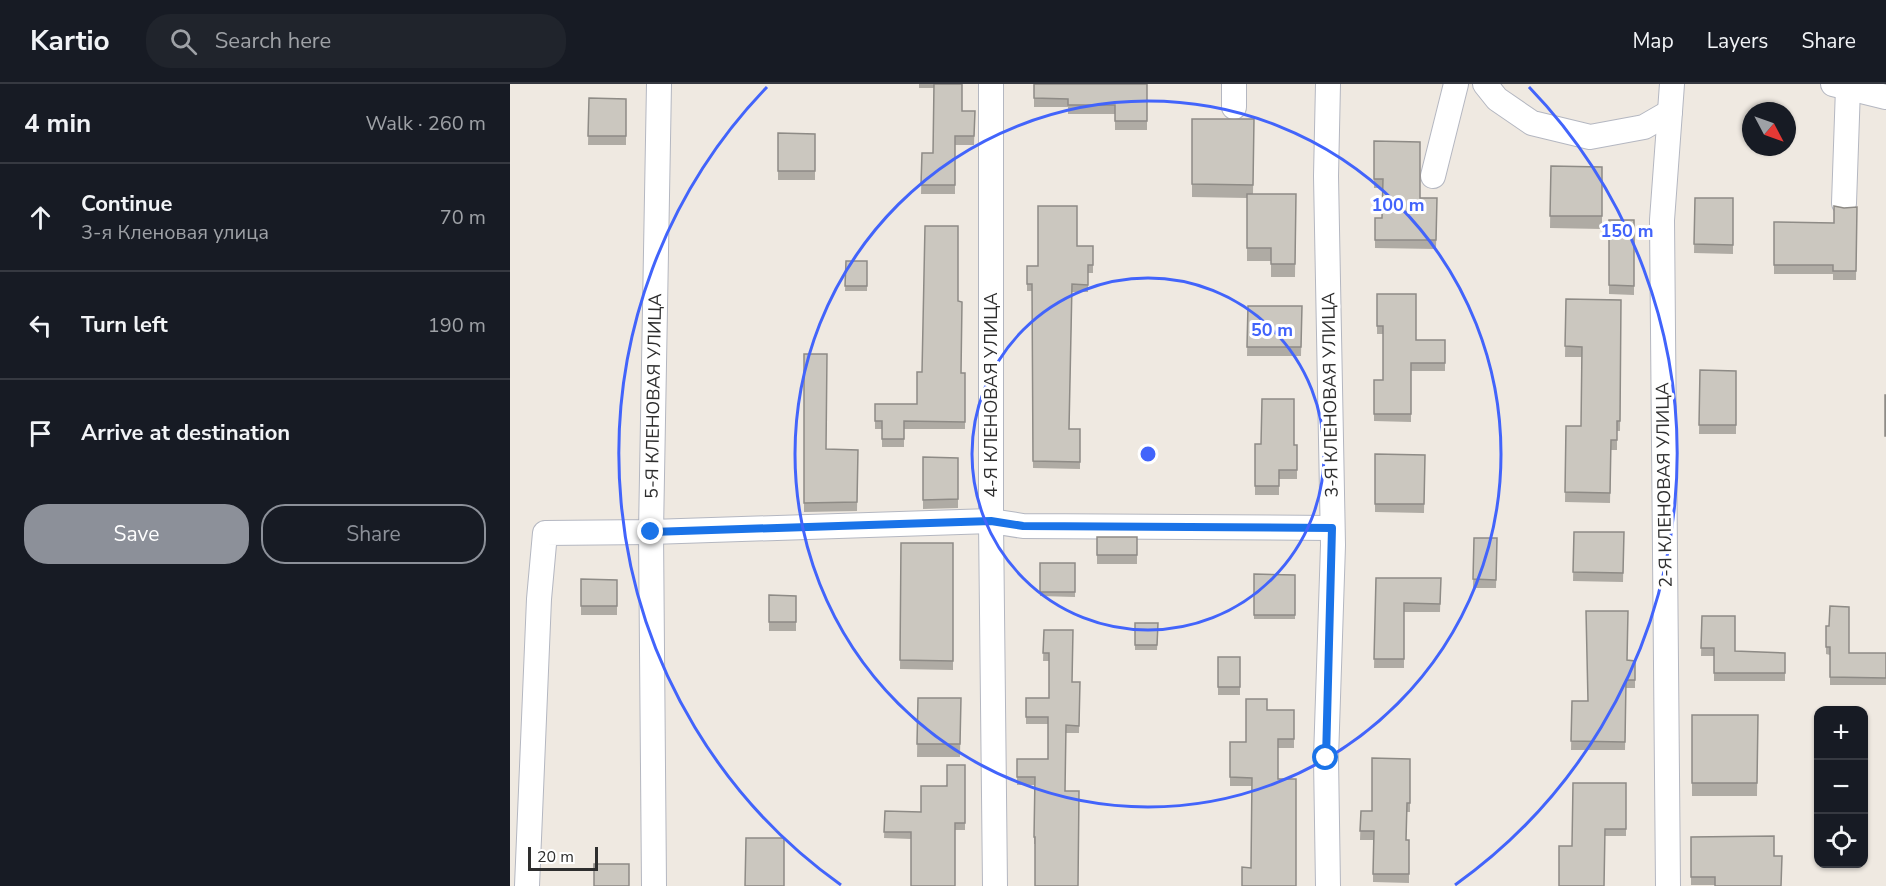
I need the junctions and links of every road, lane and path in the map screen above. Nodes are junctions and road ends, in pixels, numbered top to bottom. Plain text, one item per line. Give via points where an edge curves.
1 (659, 84) edge
2 (992, 84) edge
3 (1328, 84) edge
4 (1456, 84) edge
5 (1485, 84) edge
6 (1672, 84) edge
7 (1840, 86) edge
8 (1886, 97) edge
9 (1670, 112) junction
10 (1433, 176) dead end
11 (1844, 203) dead end
12 (991, 521) junction
13 (1332, 528) junction
14 (651, 532) junction
15 (527, 886) edge
16 (654, 886) edge
17 (995, 886) edge
18 (1328, 886) edge
19 (1668, 886) edge

1 - 14 street, 5-Я КЛЕНОВАЯ УЛИЦА
2 - 12 street, 4-Я КЛЕНОВАЯ УЛИЦА
3 - 13 street, 3-Я КЛЕНОВАЯ УЛИЦА
4 - 10 street
5 - 9 street via 1497,99 1532,123 1590,137 1644,127
6 - 9 street, 2-Я КЛЕНОВАЯ УЛИЦА
7 - 8 street
7 - 11 street
9 - 19 street, 2-Я КЛЕНОВАЯ УЛИЦА via 1662,220
12 - 13 street via 1023,526
12 - 14 street
12 - 17 street, 4-Я КЛЕНОВАЯ УЛИЦА
13 - 18 street, 3-Я КЛЕНОВАЯ УЛИЦА via 1326,758
14 - 15 street via 545,533
14 - 16 street, 5-Я КЛЕНОВАЯ УЛИЦА

